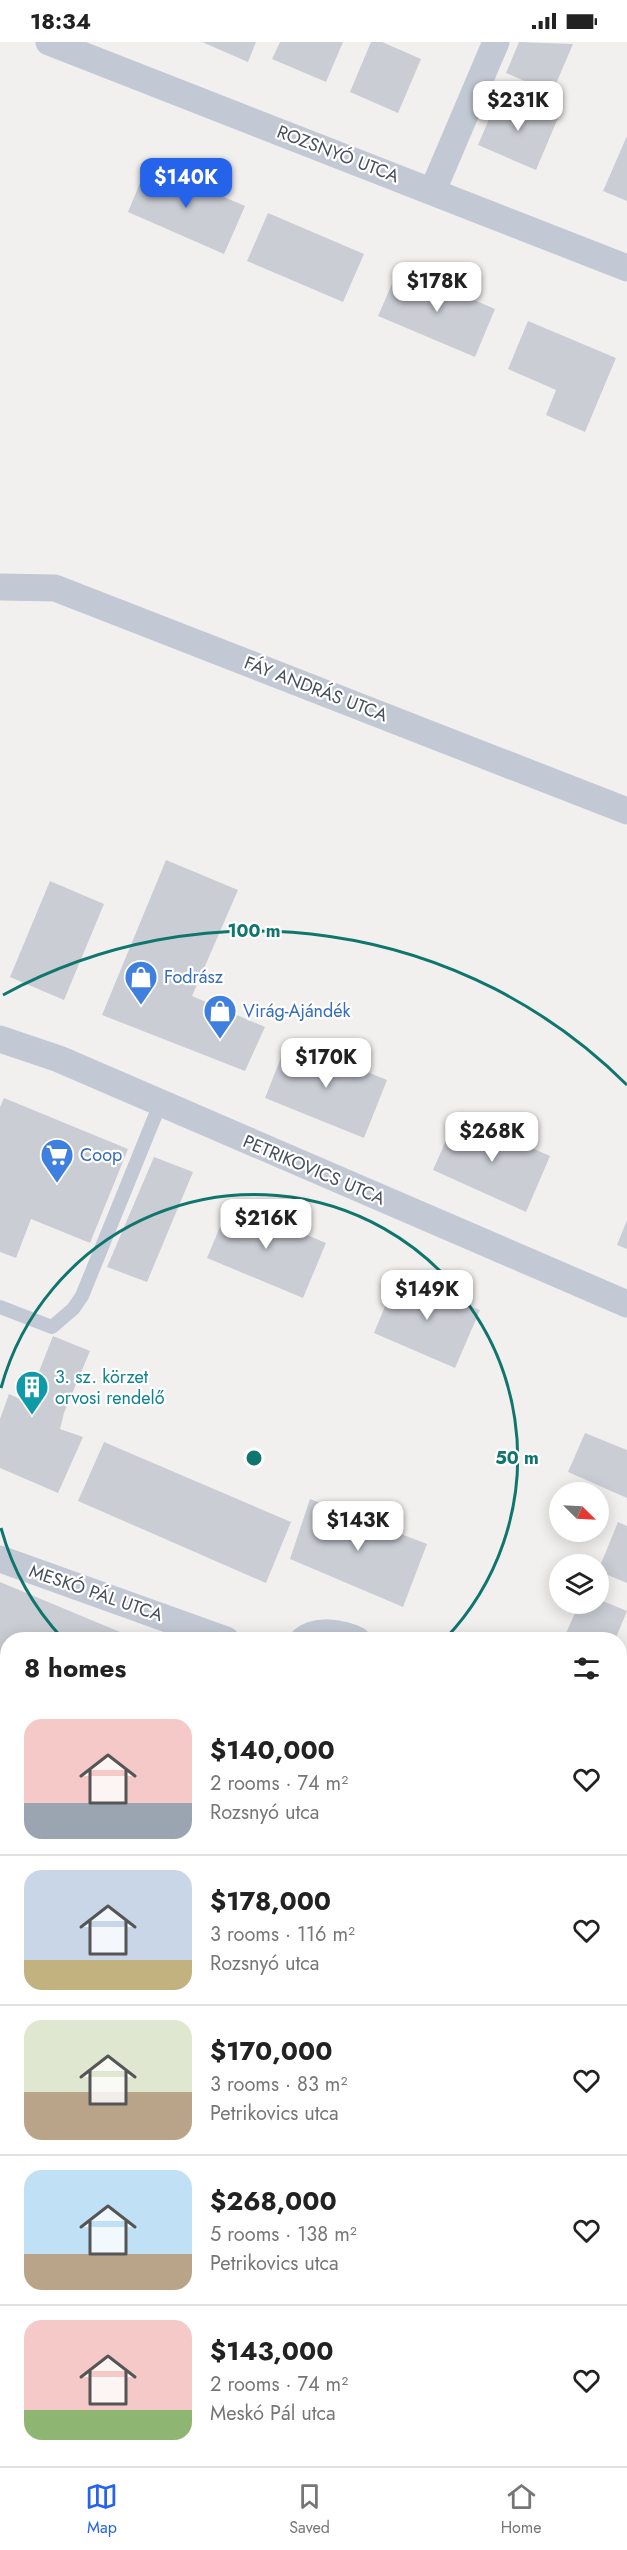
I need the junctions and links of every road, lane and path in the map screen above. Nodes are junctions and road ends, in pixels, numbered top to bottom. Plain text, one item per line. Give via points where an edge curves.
1 (49, 42) edge
2 (496, 42) edge
3 (433, 190) junction
4 (627, 268) edge
5 (0, 587) edge
6 (627, 812) edge
7 (0, 1040) edge
8 (160, 1104) junction
9 (627, 1304) edge
10 (0, 1307) edge
11 (0, 1559) edge
12 (204, 1632) edge

1 - 3 street, ROZSNYÓ UTCA
2 - 3 street
3 - 4 street, ROZSNYÓ UTCA
5 - 6 street, FÁY ANDRÁS UTCA via 55,588
7 - 8 street, PETRIKOVICS UTCA via 59,1059
8 - 9 street, PETRIKOVICS UTCA
8 - 10 lane via 74,1309 52,1327
11 - 12 street, MESKÓ PÁL UTCA

